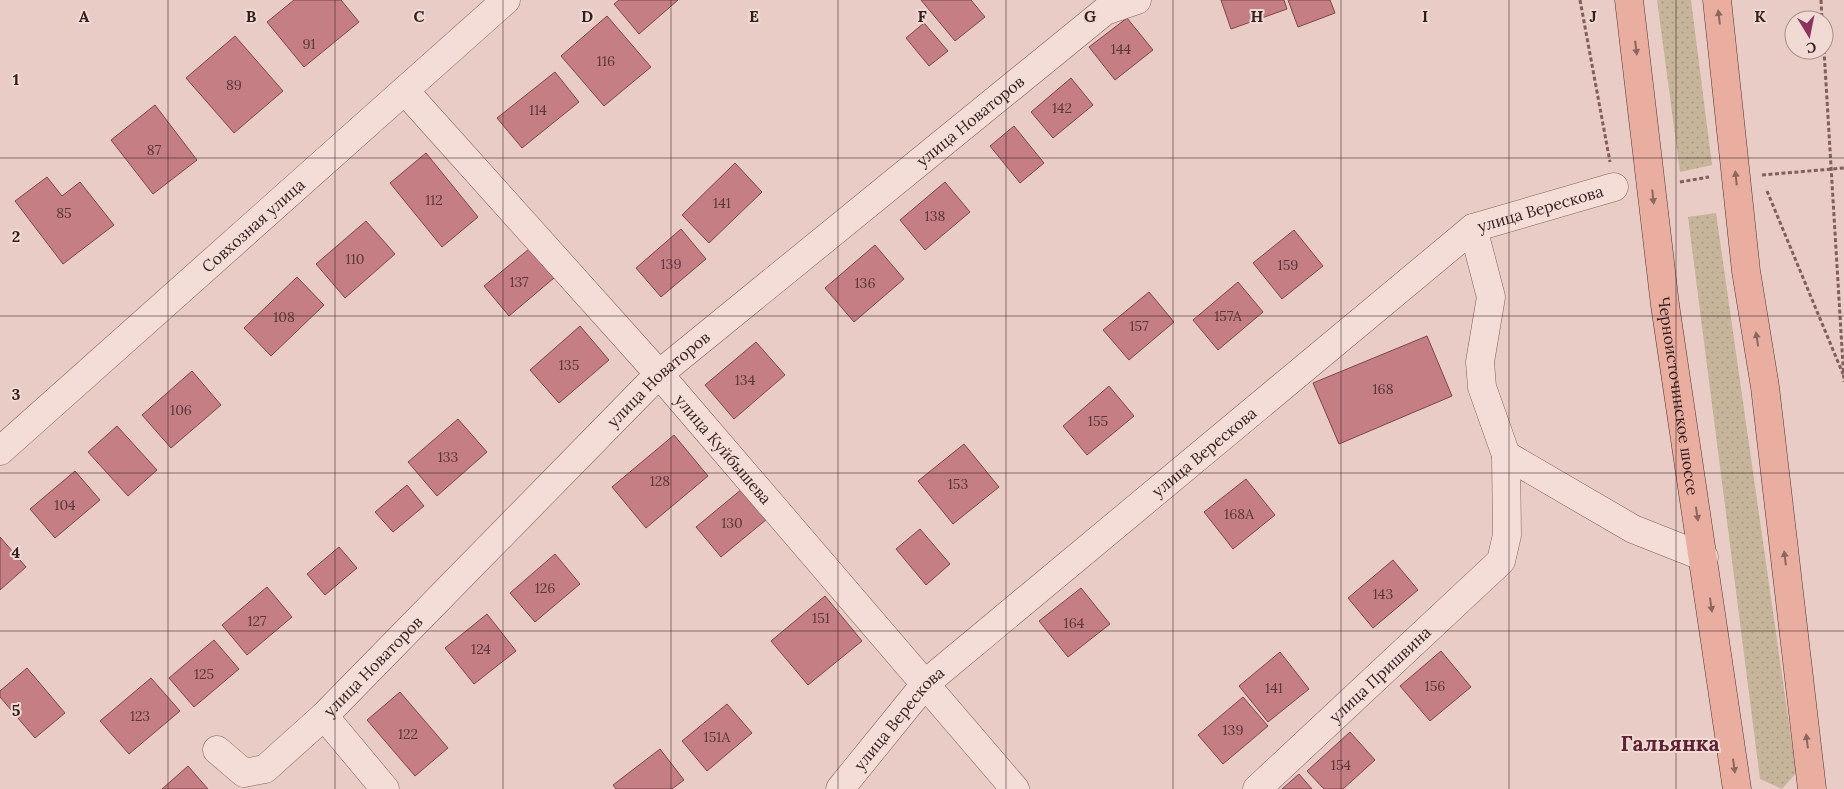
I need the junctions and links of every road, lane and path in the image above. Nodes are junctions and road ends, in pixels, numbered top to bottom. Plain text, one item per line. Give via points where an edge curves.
1 (506, 0) edge
2 (1137, 0) edge
3 (1580, 0) edge
4 (1629, 0) edge
5 (1717, 0) edge
6 (1825, 60) edge
7 (404, 91) junction
8 (1844, 168) edge
9 (1831, 170) junction
10 (1710, 177) dead end
11 (1680, 182) dead end
12 (1614, 187) joint
13 (1473, 228) junction
14 (659, 374) junction
15 (1844, 377) edge
16 (1844, 382) edge
17 (0, 451) edge
18 (1506, 455) junction
19 (1704, 557) junction
20 (926, 684) junction
21 (324, 716) junction
22 (217, 750) dead end
23 (385, 789) edge
24 (840, 789) edge
25 (1015, 789) edge
26 (1257, 789) edge
27 (1737, 789) edge
28 (1812, 789) edge

1 - 7 street, Совхозная улица
2 - 14 street, улица Новаторов via 1105,11
3 - 12 path
4 -> 19 main road, Черноисточинское шоссе via 1664,305
28 -> 5 main road via 1765,387 1746,271
6 - 9 path
7 - 14 street, улица Куйбышева
7 - 17 street, Совхозная улица
8 - 9 path
9 - 15 path
9 - 15 path via 1760,175
10 - 11 path
12 - 13 street, улица Верескова
13 - 18 street via 1491,297 1480,362 1482,387
13 - 20 street, улица Верескова
14 - 20 street, улица Куйбышева
14 - 21 street, улица Новаторов
15 - 16 path
18 - 19 street via 1633,529
18 - 26 street, улица Пришвина via 1507,535 1501,561
19 -> 27 main road, Черноисточинское шоссе
20 - 24 street, улица Верескова
20 - 25 street, улица Куйбышева
21 - 22 street, улица Новаторов via 265,769 244,773
21 - 23 street

